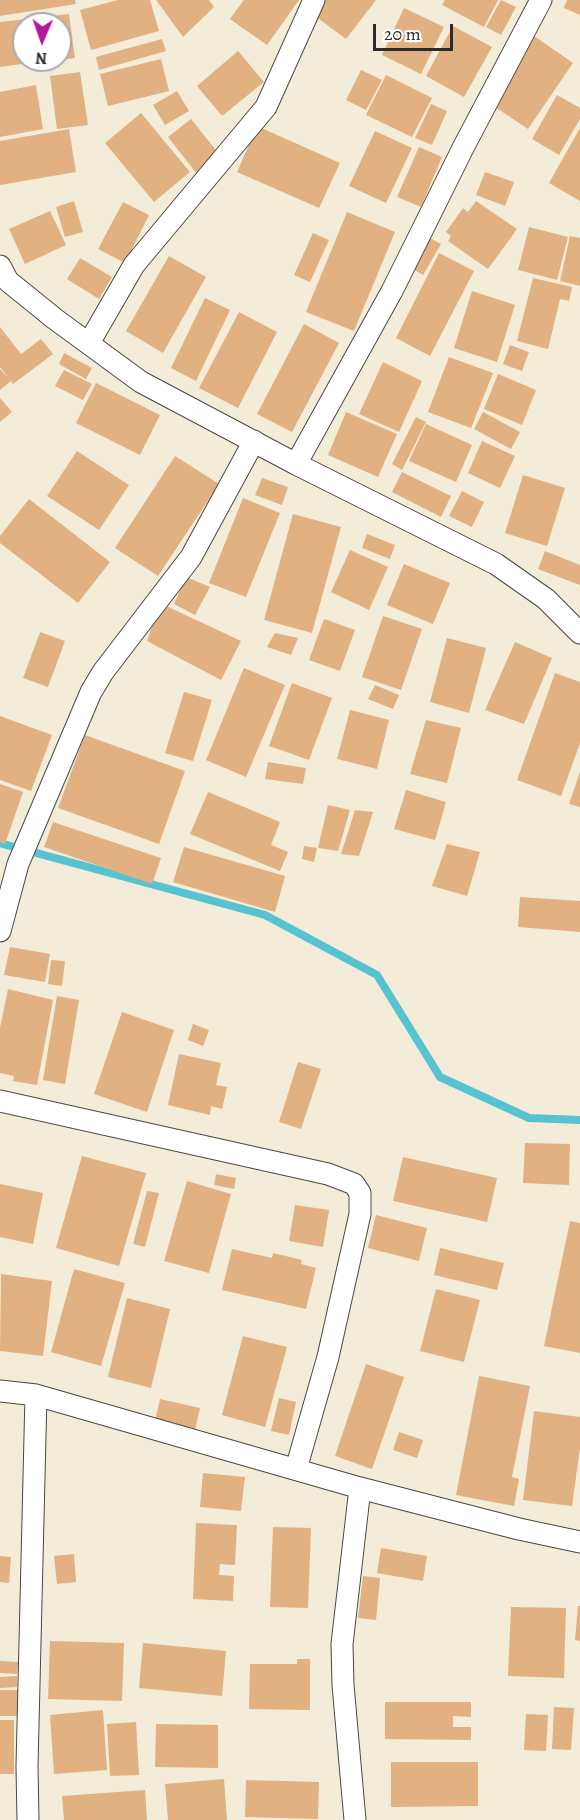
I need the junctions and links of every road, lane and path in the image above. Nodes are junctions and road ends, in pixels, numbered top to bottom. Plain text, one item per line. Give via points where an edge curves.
1 (314, 0) edge
2 (541, 0) edge
3 (3, 277) edge
4 (89, 343) junction
5 (254, 441) junction
6 (296, 464) junction
7 (580, 633) edge
8 (0, 931) edge
9 (0, 1101) edge
10 (0, 1390) edge
11 (36, 1395) junction
12 (296, 1469) junction
13 (360, 1488) junction
14 (580, 1542) edge
15 (28, 1820) edge
16 (355, 1820) edge

1 - 4 street via 266,108 134,264
2 - 6 street via 392,291
3 - 4 street
4 - 5 street via 141,381
5 - 6 street
5 - 8 street via 191,557 91,692 18,864
6 - 7 street via 496,564 546,599
9 - 12 street via 328,1174 354,1184 360,1193 360,1214 328,1357
10 - 11 street
11 - 12 street
11 - 15 street
12 - 13 street
13 - 14 street
13 - 16 street via 342,1644

